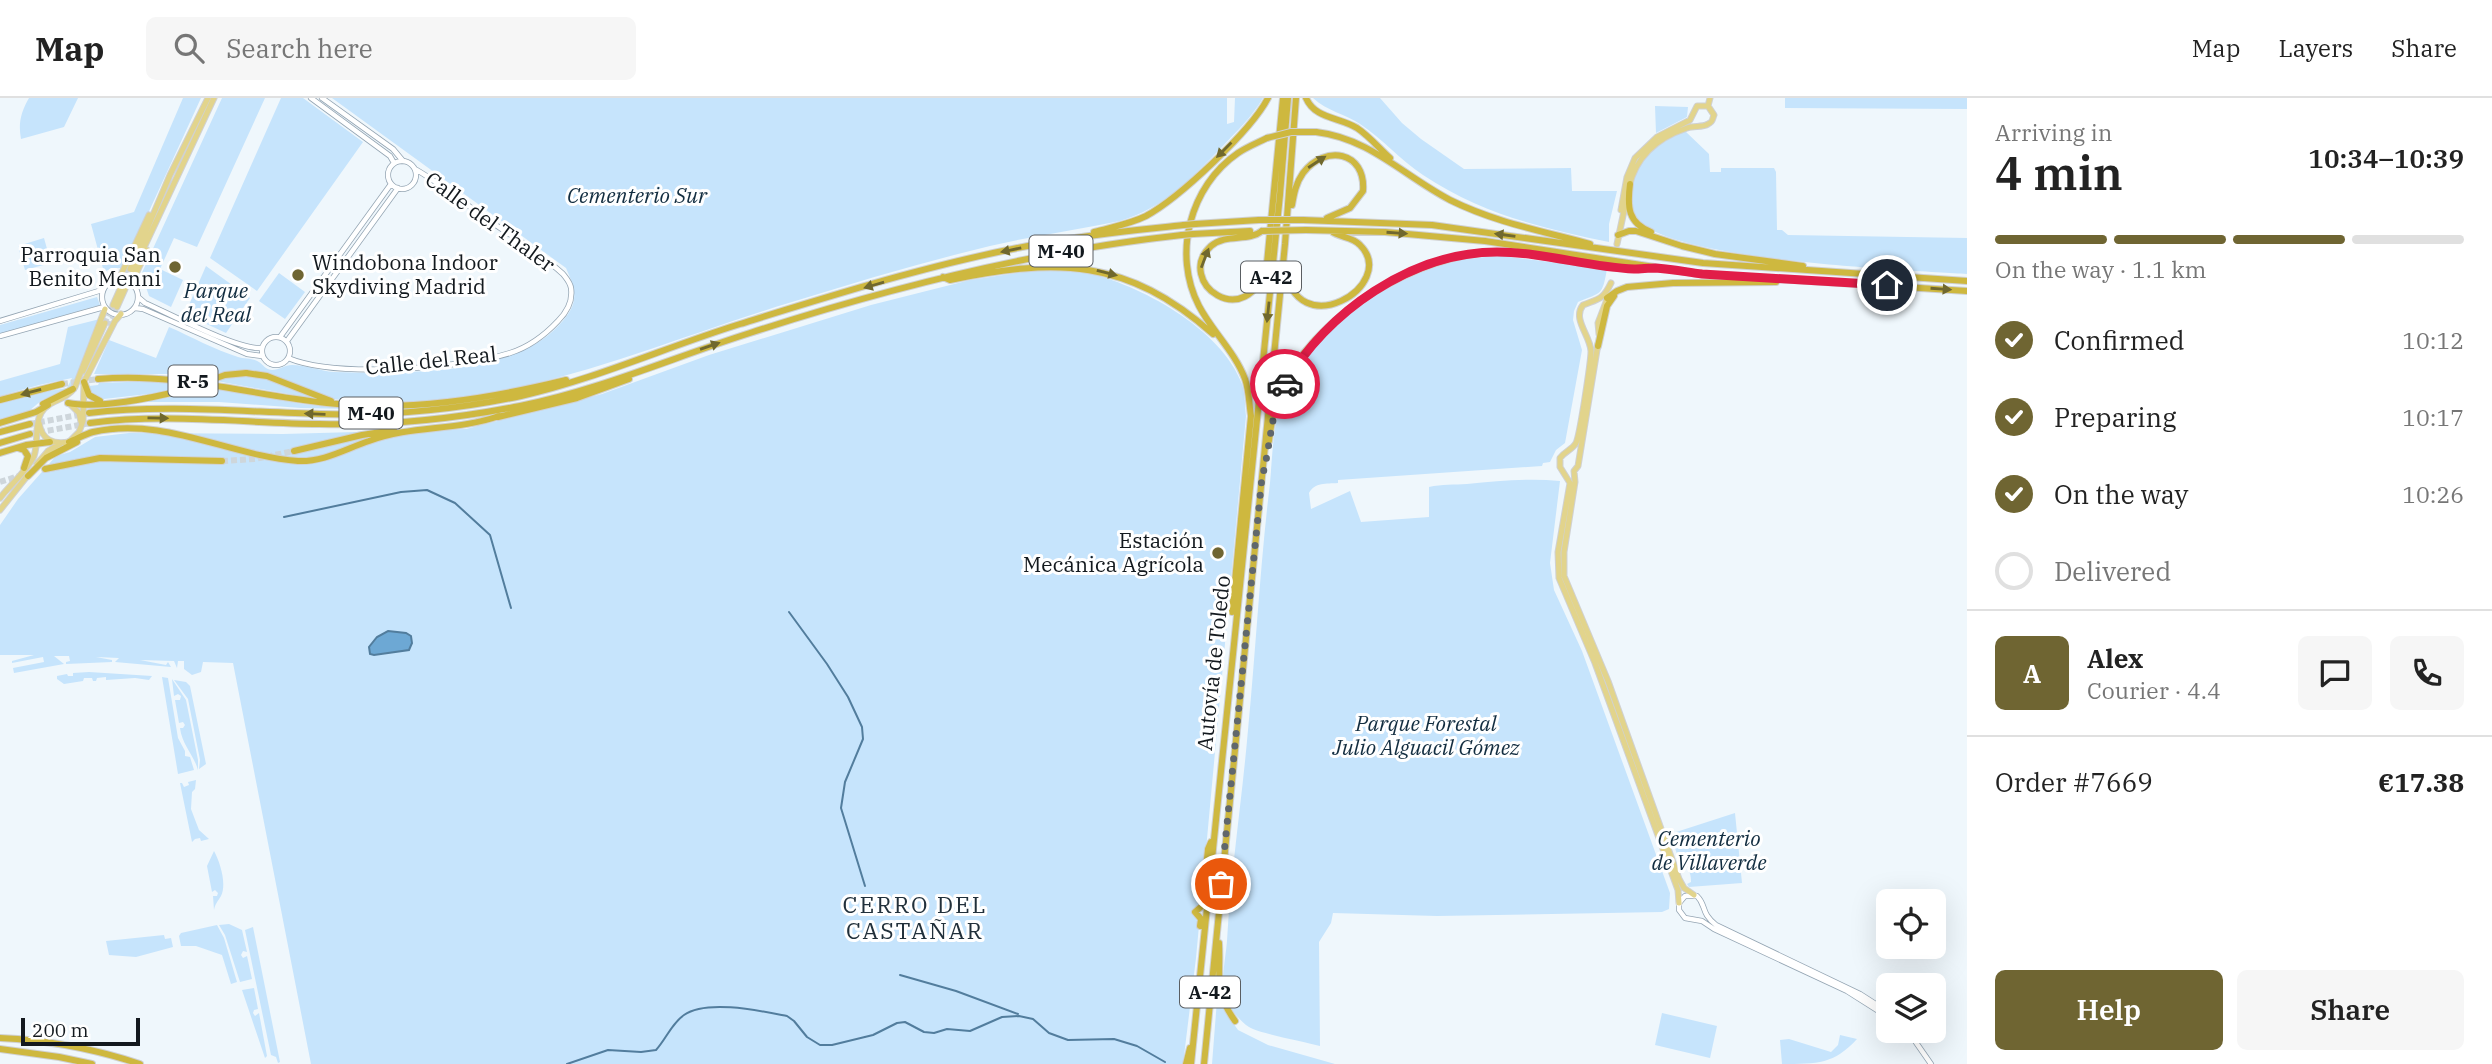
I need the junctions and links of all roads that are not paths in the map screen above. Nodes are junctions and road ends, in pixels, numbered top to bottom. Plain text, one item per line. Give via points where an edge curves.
1 (208, 98) edge
2 (214, 98) edge
3 (311, 98) edge
4 (322, 98) edge
5 (1268, 98) edge
6 (1283, 98) edge
7 (1288, 98) edge
8 (1296, 98) edge
9 (1306, 98) edge
10 (1710, 98) edge
11 (1708, 106) junction
12 (1692, 118) junction
13 (1699, 125) junction
14 (403, 161) junction
15 (394, 163) junction
16 (415, 169) junction
17 (170, 175) junction
18 (1419, 181) junction
19 (391, 184) junction
20 (1630, 184) junction
21 (172, 186) junction
22 (398, 188) junction
23 (1323, 219) junction
24 (1329, 230) junction
25 (1262, 231) junction
26 (1618, 235) junction
27 (1078, 237) junction
28 (1285, 244) junction
29 (1617, 244) dead end
30 (1696, 250) junction
31 (1621, 253) junction
32 (1283, 257) junction
33 (1653, 268) junction
34 (1612, 270) dead end
35 (1835, 272) junction
36 (565, 276) joint
37 (943, 277) junction
38 (119, 279) junction
39 (1806, 280) junction
40 (1967, 281) edge
41 (1611, 283) junction
42 (134, 286) junction
43 (1638, 286) junction
44 (123, 288) tunnel mouth
45 (103, 290) junction
46 (1967, 290) edge
47 (138, 297) junction
48 (1607, 298) junction
49 (1593, 303) junction
50 (115, 306) tunnel mouth
51 (105, 308) junction
52 (135, 308) junction
53 (1601, 313) junction
54 (121, 314) junction
55 (0, 321) edge
56 (1598, 323) junction
57 (1582, 324) junction
58 (0, 336) edge
59 (280, 337) junction
60 (287, 341) junction
61 (1222, 342) junction
62 (1598, 346) junction
63 (261, 348) junction
64 (262, 356) junction
65 (288, 358) junction
66 (646, 358) junction
67 (646, 370) junction
68 (99, 379) tunnel mouth
69 (84, 382) junction
70 (62, 384) tunnel mouth
71 (74, 388) junction
72 (0, 400) edge
73 (60, 401) junction
74 (116, 401) junction
75 (68, 403) junction
76 (48, 405) junction
77 (83, 405) junction
78 (395, 406) junction
79 (89, 413) tunnel mouth
80 (30, 414) junction
81 (499, 416) junction
82 (39, 420) junction
83 (0, 423) edge
84 (90, 423) tunnel mouth
85 (30, 424) tunnel mouth
86 (81, 425) junction
87 (0, 432) edge
88 (30, 434) tunnel mouth
89 (83, 436) junction
90 (50, 442) junction
91 (69, 442) junction
92 (0, 443) edge
93 (36, 443) junction
94 (60, 443) junction
95 (16, 448) junction
96 (294, 451) tunnel mouth
97 (1564, 452) junction
98 (0, 453) edge
99 (1578, 459) junction
100 (222, 461) tunnel mouth
101 (45, 468) dead end
102 (1562, 471) junction
103 (1574, 471) junction
104 (26, 472) junction
105 (1262, 477) junction
106 (0, 498) edge
107 (0, 510) edge
108 (1234, 631) junction
109 (1694, 895) junction
110 (1679, 903) junction
111 (1703, 910) junction
112 (1689, 919) junction
113 (1217, 926) junction
114 (1876, 1006) edge
115 (1876, 1007) edge
116 (1235, 1021) dead end
117 (0, 1036) edge
118 (1916, 1043) edge
119 (0, 1051) edge
120 (93, 1064) edge
121 (140, 1064) edge
122 (1189, 1064) edge
123 (1204, 1064) edge
124 (1931, 1064) edge

1 - 17 main road
2 - 21 main road
3 - 15 street
4 - 14 street, Calle del Thaler
5 -> 27 highway via 1249,125 1164,205 1130,223
6 -> 25 highway via 1263,278 1254,291 1239,299 1212,292 1201,270 1210,247 1220,240
7 -> 108 highway, Autovía de Toledo / A-42
8 - 28 highway, Autovía de Toledo / A-42
9 - 18 highway via 1318,113 1365,134
10 - 11 main road
11 - 12 main road via 1697,106
11 - 13 main road via 1713,119
12 - 13 main road
12 - 26 main road via 1657,137 1635,158 1625,184
13 - 20 main road via 1653,146 1636,166
14 - 15 street
14 - 16 street
15 - 19 street via 388,172
16 - 22 street via 410,186
16 - 36 street, Calle del Thaler
17 - 21 main road via 132,270
17 - 38 main road
18 - 31 highway via 1490,217
18 - 61 highway, bridge via 1365,146 1335,134 1291,132 1238,153 1200,197 1188,229 1186,252 1197,303
19 - 22 street
19 - 59 street
20 - 26 main road
20 - 30 highway via 1628,210 1636,223
21 - 42 main road
22 - 60 street
23 - 27 highway, M-40, bridge via 1195,224
28 -> 23 highway via 1299,180 1310,165 1326,155 1341,155 1355,162 1363,191 1350,208
31 -> 23 highway, M-40 via 1443,227
24 - 25 highway, M-40, bridge
24 - 32 highway via 1356,242 1368,258 1368,276 1353,295 1324,305 1301,301 1287,281
24 -> 33 highway, M-40 via 1485,241
25 - 37 highway, M-40, bridge via 1182,235 1060,251
26 - 29 main road
26 - 30 highway via 1636,231
27 -> 66 highway, M-40 via 940,266 736,325
28 - 32 highway, Autovía de Toledo / A-42
30 - 35 highway
31 - 35 highway, M-40
32 - 105 highway, Autovía de Toledo / A-42
33 - 39 highway, M-40
33 - 105 highway via 1496,252 1438,261 1386,285 1324,333 1290,375 1275,409
34 - 41 main road
35 - 40 highway, M-40
36 - 65 street, Calle del Real via 571,298 564,315 545,335 511,352 369,370 320,368
37 -> 61 highway via 1036,266 1099,271 1158,293
67 -> 37 highway, M-40 via 753,332
38 - 42 street
38 - 45 street
39 - 43 highway
39 -> 46 highway, M-40
41 - 48 main road
41 - 49 main road
42 - 47 street
43 - 48 highway via 1620,289
43 - 62 highway via 1610,300
44 - 50 main road
45 - 51 street
45 - 55 street
47 - 52 street
47 - 63 street via 228,339
48 - 53 main road
49 - 53 main road
49 - 57 main road via 1580,308
51 - 54 street
51 - 58 street
51 - 71 main road
52 - 54 street
52 - 64 street, Calle del Real
53 - 56 main road
54 - 69 main road
56 - 57 main road
56 - 62 main road
57 - 97 main road via 1590,342 1590,360 1577,441
59 - 60 street
59 - 63 street via 268,338
60 - 65 street
61 - 108 highway via 1244,377 1251,415
62 - 99 main road
63 - 64 street
64 - 65 street, Calle del Real via 271,364
66 - 78 highway, M-40 via 511,392
66 -> 79 highway, M-40 via 520,396 404,413 150,408
67 - 81 highway, M-40 via 607,388
84 -> 67 highway, M-40 via 150,418 396,424 523,405
68 - 78 highway, R-5 via 172,379 299,400
69 - 71 main road via 107,325
69 - 74 highway via 93,400
69 - 77 main road
70 -> 72 highway
71 - 73 main road
71 - 80 highway
73 - 75 main road
73 - 76 main road
74 - 77 highway
74 - 78 highway, bridge via 246,373 267,376 328,400
75 - 77 highway
75 - 86 main road via 79,413
76 - 80 highway
76 - 82 main road
77 - 86 main road
80 - 83 highway
81 - 89 highway, M-40 via 389,434 313,460 288,459 150,430 110,430
81 - 96 highway via 381,431
82 - 90 main road
82 - 93 main road
85 - 87 highway
86 - 91 main road
88 - 92 highway
89 - 91 highway, M-40
89 - 104 highway, M-40
90 - 93 highway
90 - 94 main road
91 - 94 main road
93 - 95 highway
93 - 104 main road
94 - 104 main road
95 - 98 highway
95 - 104 highway via 28,456
97 - 99 main road via 1573,451
97 - 102 main road
99 - 103 main road
100 - 101 highway via 100,458
102 - 103 main road
102 - 110 main road via 1570,482 1558,552 1559,578 1595,663
103 - 109 main road via 1564,576 1608,681 1679,879
104 - 106 main road
104 - 107 main road
105 - 113 highway, Autovía de Toledo / A-42
108 - 122 highway, Autovía de Toledo / A-42 via 1214,834 1202,906 1195,912 1201,919 1202,955
109 - 110 street
109 - 111 street via 1702,901
110 - 112 street via 1680,913
111 - 112 street
111 - 114 street via 1716,925
112 - 115 street via 1702,920
113 - 116 highway via 1217,978
113 - 123 highway, Autovía de Toledo / A-42
117 - 121 highway via 89,1049
118 - 124 street
119 - 120 highway

